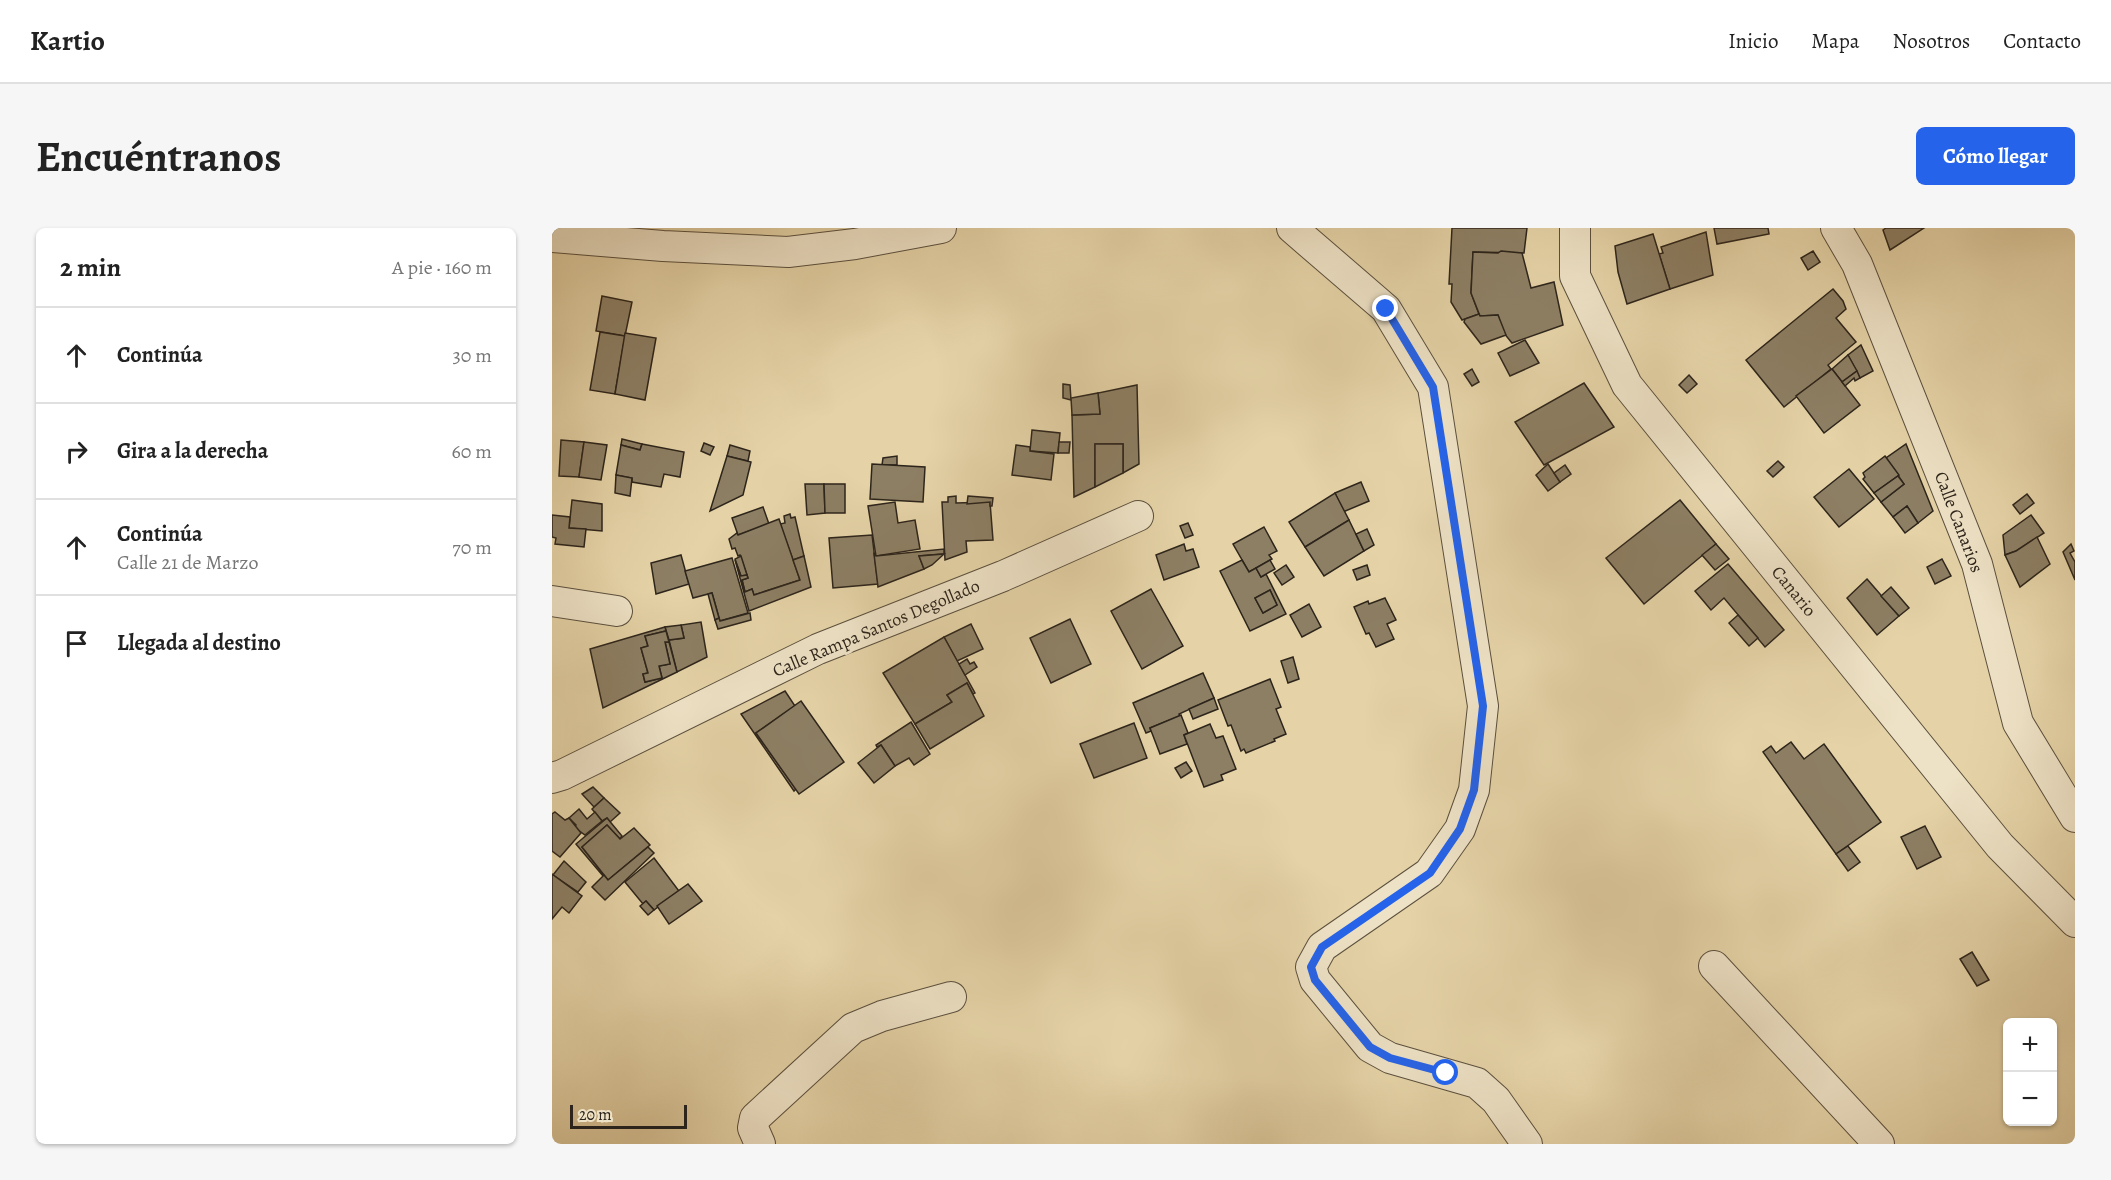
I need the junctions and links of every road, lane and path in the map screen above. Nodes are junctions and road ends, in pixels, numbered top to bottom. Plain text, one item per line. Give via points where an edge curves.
1 (941, 228) edge
2 (1292, 228) edge
3 (1575, 228) edge
4 (1836, 228) edge
5 (552, 237) edge
6 (1138, 516) dead end
7 (552, 601) edge
8 (617, 611) dead end
9 (552, 778) edge
10 (2075, 817) edge
11 (2075, 922) edge
12 (1714, 966) dead end
13 (951, 997) dead end
14 (760, 1144) edge
15 (1527, 1144) edge
16 (1879, 1144) edge

1 - 5 street via 788,252
2 - 15 street via 1386,309 1433,387 1483,706 1474,790 1460,829 1430,873 1322,947 1311,967 1315,980 1370,1047 1390,1058 1476,1083 1496,1100
3 - 11 street, Canario via 1575,276 1628,386 2000,846
4 - 10 street, Calle Canarios via 1857,264 1977,564 2018,723
6 - 9 street, Calle Rampa Santos Degollado via 1003,576 818,649
7 - 8 street
12 - 16 street
13 - 14 street via 853,1028 755,1118 753,1128

